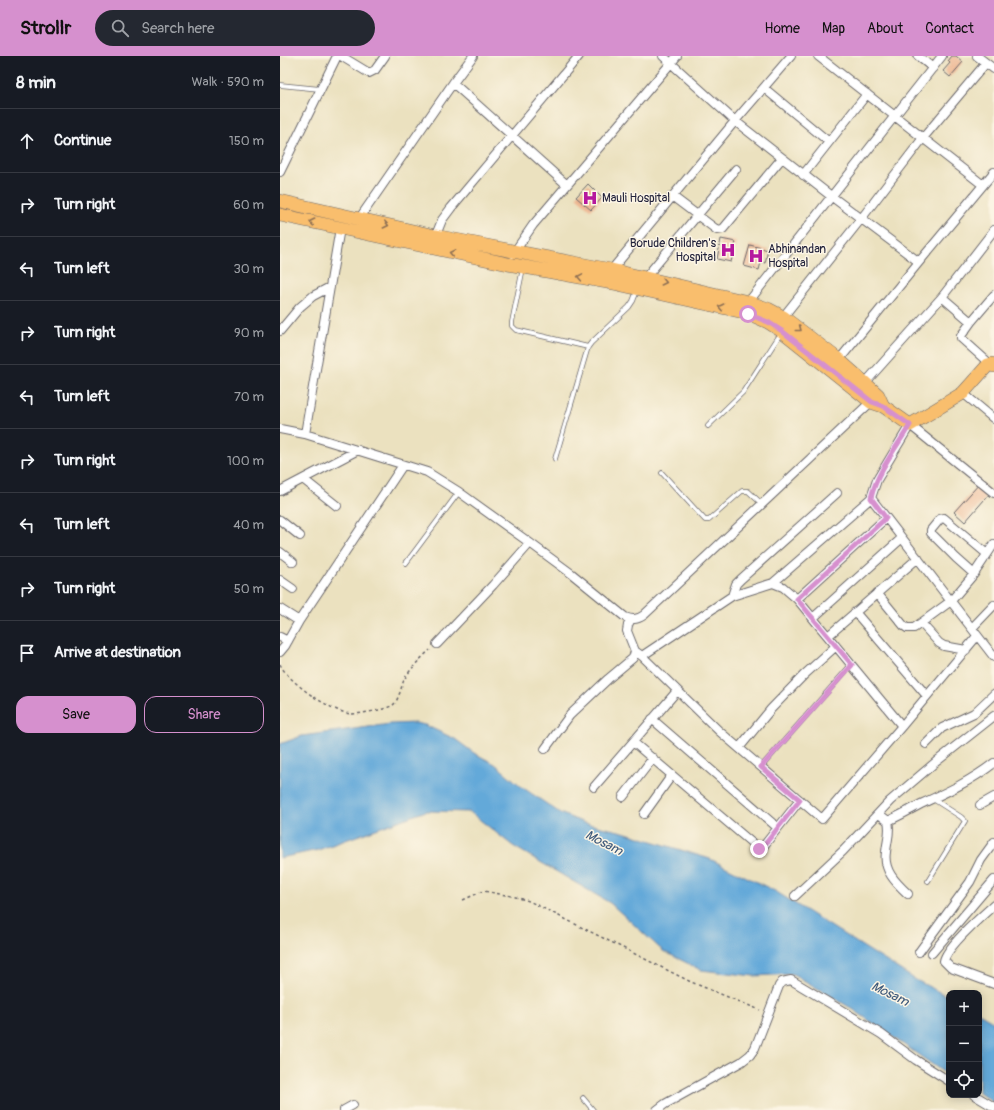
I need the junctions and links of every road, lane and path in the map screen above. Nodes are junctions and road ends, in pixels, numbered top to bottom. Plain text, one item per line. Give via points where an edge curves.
1 (336, 56) edge
2 (341, 56) edge
3 (385, 56) edge
4 (473, 56) edge
5 (579, 56) edge
6 (663, 56) edge
7 (677, 56) edge
8 (791, 56) edge
9 (818, 56) edge
10 (833, 56) edge
11 (918, 56) edge
12 (942, 56) edge
13 (977, 56) edge
14 (671, 63) junction
15 (827, 63) junction
16 (986, 63) junction
17 (933, 68) junction
18 (994, 69) edge
19 (452, 83) junction
20 (280, 85) edge
21 (764, 88) junction
22 (320, 89) junction
23 (867, 94) junction
24 (895, 116) junction
25 (735, 121) junction
26 (512, 136) junction
27 (923, 138) junction
28 (829, 142) junction
29 (782, 158) junction
30 (736, 169) dead end
31 (280, 172) edge
32 (994, 172) edge
33 (804, 175) junction
34 (566, 185) junction
35 (983, 185) junction
36 (672, 196) junction
37 (831, 196) junction
38 (280, 201) edge
39 (280, 215) edge
40 (697, 216) junction
41 (360, 219) junction
42 (861, 219) junction
43 (340, 228) junction
44 (994, 230) edge
45 (433, 242) junction
46 (514, 251) junction
47 (918, 262) junction
48 (508, 264) junction
49 (523, 267) junction
50 (611, 270) junction
51 (604, 282) junction
52 (642, 283) junction
53 (330, 287) junction
54 (994, 294) edge
55 (942, 297) junction
56 (745, 307) junction
57 (783, 317) junction
58 (971, 322) junction
59 (280, 331) edge
60 (782, 331) junction
61 (588, 347) junction
62 (839, 360) junction
63 (992, 364) edge
64 (865, 383) junction
65 (963, 393) junction
66 (878, 401) junction
67 (994, 419) edge
68 (910, 425) junction
69 (708, 426) dead end
70 (280, 429) edge
71 (305, 434) junction
72 (358, 450) junction
73 (555, 459) dead end
74 (404, 465) junction
75 (662, 473) dead end
76 (303, 479) junction
77 (280, 491) edge
78 (459, 492) junction
79 (837, 493) dead end
80 (994, 493) edge
81 (871, 498) junction
82 (763, 504) junction
83 (337, 506) dead end
84 (886, 518) junction
85 (280, 520) edge
86 (300, 536) dead end
87 (902, 538) junction
88 (530, 543) junction
89 (994, 544) edge
90 (280, 552) edge
91 (987, 554) junction
92 (918, 558) junction
93 (293, 562) dead end
94 (406, 563) dead end
95 (974, 574) junction
96 (280, 580) edge
97 (773, 584) junction
98 (293, 589) dead end
99 (877, 593) junction
100 (732, 596) junction
101 (797, 599) junction
102 (951, 601) junction
103 (994, 604) edge
104 (280, 609) edge
105 (855, 612) junction
106 (813, 618) junction
107 (631, 620) junction
108 (299, 621) junction
109 (921, 623) junction
110 (972, 628) junction
111 (828, 636) junction
112 (977, 636) junction
113 (280, 637) edge
114 (288, 641) junction
115 (437, 644) joint
116 (836, 646) junction
117 (966, 650) junction
118 (280, 652) edge
119 (638, 654) junction
120 (994, 658) edge
121 (280, 664) edge
122 (852, 665) junction
123 (677, 691) junction
124 (994, 694) edge
125 (927, 696) junction
126 (994, 716) edge
127 (652, 719) junction
128 (902, 726) junction
129 (633, 742) junction
130 (926, 744) dead end
131 (738, 748) junction
132 (545, 749) dead end
133 (653, 758) junction
134 (994, 763) edge
135 (761, 767) junction
136 (672, 775) junction
137 (594, 787) dead end
138 (623, 797) dead end
139 (994, 797) edge
140 (932, 799) junction
141 (800, 800) junction
142 (980, 805) dead end
143 (644, 814) dead end
144 (879, 814) junction
145 (888, 821) junction
146 (778, 828) junction
147 (994, 842) edge
148 (994, 880) edge
149 (928, 881) dead end
150 (908, 894) dead end
151 (796, 896) dead end
152 (463, 900) dead end
153 (994, 905) edge
154 (919, 952) dead end
155 (932, 953) dead end
156 (994, 984) edge
157 (770, 1013) junction
158 (946, 1078) edge
159 (583, 1098) dead end
160 (979, 1098) edge
161 (353, 1105) dead end
162 (994, 1107) edge
163 (344, 1110) edge
164 (593, 1110) edge
165 (656, 1110) edge

1 - 22 street
2 - 3 street via 369,72 375,70
4 - 19 street
5 - 26 street
6 - 14 street
7 - 14 street
8 - 21 street
9 - 15 street
10 - 15 street
11 - 17 street
12 - 17 street
13 - 16 street
14 - 25 street
14 - 34 street
15 - 23 street
16 - 18 street
16 - 27 street
17 - 24 street
19 - 26 street
19 - 41 street
20 - 22 lane
21 - 25 street
21 - 28 street
22 - 31 street
23 - 24 street
23 - 28 street
24 - 27 street
24 - 37 street
25 - 29 street
25 - 36 street
26 - 34 street
26 - 45 street via 442,220
27 - 35 street
27 - 42 street
28 - 33 street
29 - 33 street
29 - 40 street via 724,229 717,230
30 - 40 street
32 - 35 street
33 - 37 street
34 - 46 street
35 - 47 street
36 - 40 street
36 - 50 street
37 - 42 street
37 - 56 street
38 - 41 main road
43 -> 39 main road
40 - 52 street
41 -> 45 main road
42 - 47 street
42 - 57 street
43 - 45 main road
43 - 53 street
44 - 55 street
45 - 46 main road
48 -> 45 main road
46 - 48 street
46 - 50 main road
47 - 62 street
48 - 49 main road
51 -> 49 main road
49 - 61 lane via 513,328
50 - 51 street
50 - 52 main road
51 - 52 main road
52 - 56 main road
52 - 61 lane via 629,308
53 - 59 street via 300,307
53 - 71 street
54 - 58 street
55 - 58 street
55 - 64 street
56 - 57 main road via 768,309
56 - 60 main road via 756,317
57 -> 62 main road
58 - 63 street via 961,338
60 - 66 main road
60 - 69 lane via 743,392
61 - 73 lane
62 - 64 main road
63 - 65 main road
64 - 66 main road
65 - 67 street
65 - 68 main road
66 - 68 main road
66 - 82 street
68 - 80 street
68 - 81 street via 877,480
70 - 71 street
71 - 72 street
72 - 74 street
72 - 76 street
74 - 78 street via 427,472
74 - 108 street
75 - 82 lane via 705,520 709,520 742,491 748,491
76 - 77 street
76 - 83 street
78 - 88 street
78 - 94 lane
79 - 100 street via 741,579 736,584
81 - 84 street
81 - 97 street
82 - 107 street via 644,615
84 - 87 street
84 - 101 street
85 - 86 street
87 - 92 street
87 - 106 street
88 - 107 street
88 - 115 street
89 - 91 street
90 - 93 street
91 - 95 street
91 - 95 street via 944,518 931,530 931,533
92 - 99 street
92 - 102 street
95 - 102 street
96 - 98 street
97 - 100 street
97 - 101 street via 783,587
99 - 105 street
99 - 109 street via 907,628 914,628
100 - 119 street
101 - 106 street
102 - 109 street
102 - 110 street
103 - 110 street
104 - 108 street
105 - 111 street
105 - 125 street
106 - 111 street
107 - 119 street via 627,631
108 - 114 street
109 - 117 street via 939,643
110 - 112 street
111 - 116 street
112 - 117 street
112 - 120 street
113 - 114 street
114 - 118 street
115 - 121 path via 423,656 405,679 393,705 362,713 350,714 320,701 291,680
116 - 122 street
116 - 131 street via 771,709
117 - 125 street
119 - 123 street
119 - 132 street via 570,714
122 - 128 street
122 - 135 lane
123 - 127 street
123 - 131 street
124 - 130 street via 974,713 942,728
125 - 128 street
126 - 144 street via 890,801
127 - 129 street
127 - 146 street
128 - 141 street via 822,819
129 - 133 street
129 - 137 street
131 - 135 street
133 - 136 street
133 - 138 street
134 - 140 street via 943,795
135 - 141 street
136 - 143 street
136 - 146 street via 759,849
139 - 142 street
140 - 145 street
140 - 149 lane via 965,822
141 - 146 street
144 - 145 street
144 - 151 street
145 - 150 street via 890,834 885,853 886,862 892,878
147 - 154 street via 967,886
148 - 155 street
152 - 157 path via 483,891 529,901 691,982
153 - 156 street via 955,944 944,961 951,968
157 - 158 street via 779,986 782,982 791,980 881,1034
157 - 165 street via 750,1055
159 - 164 lane
160 - 162 street
161 - 163 street

